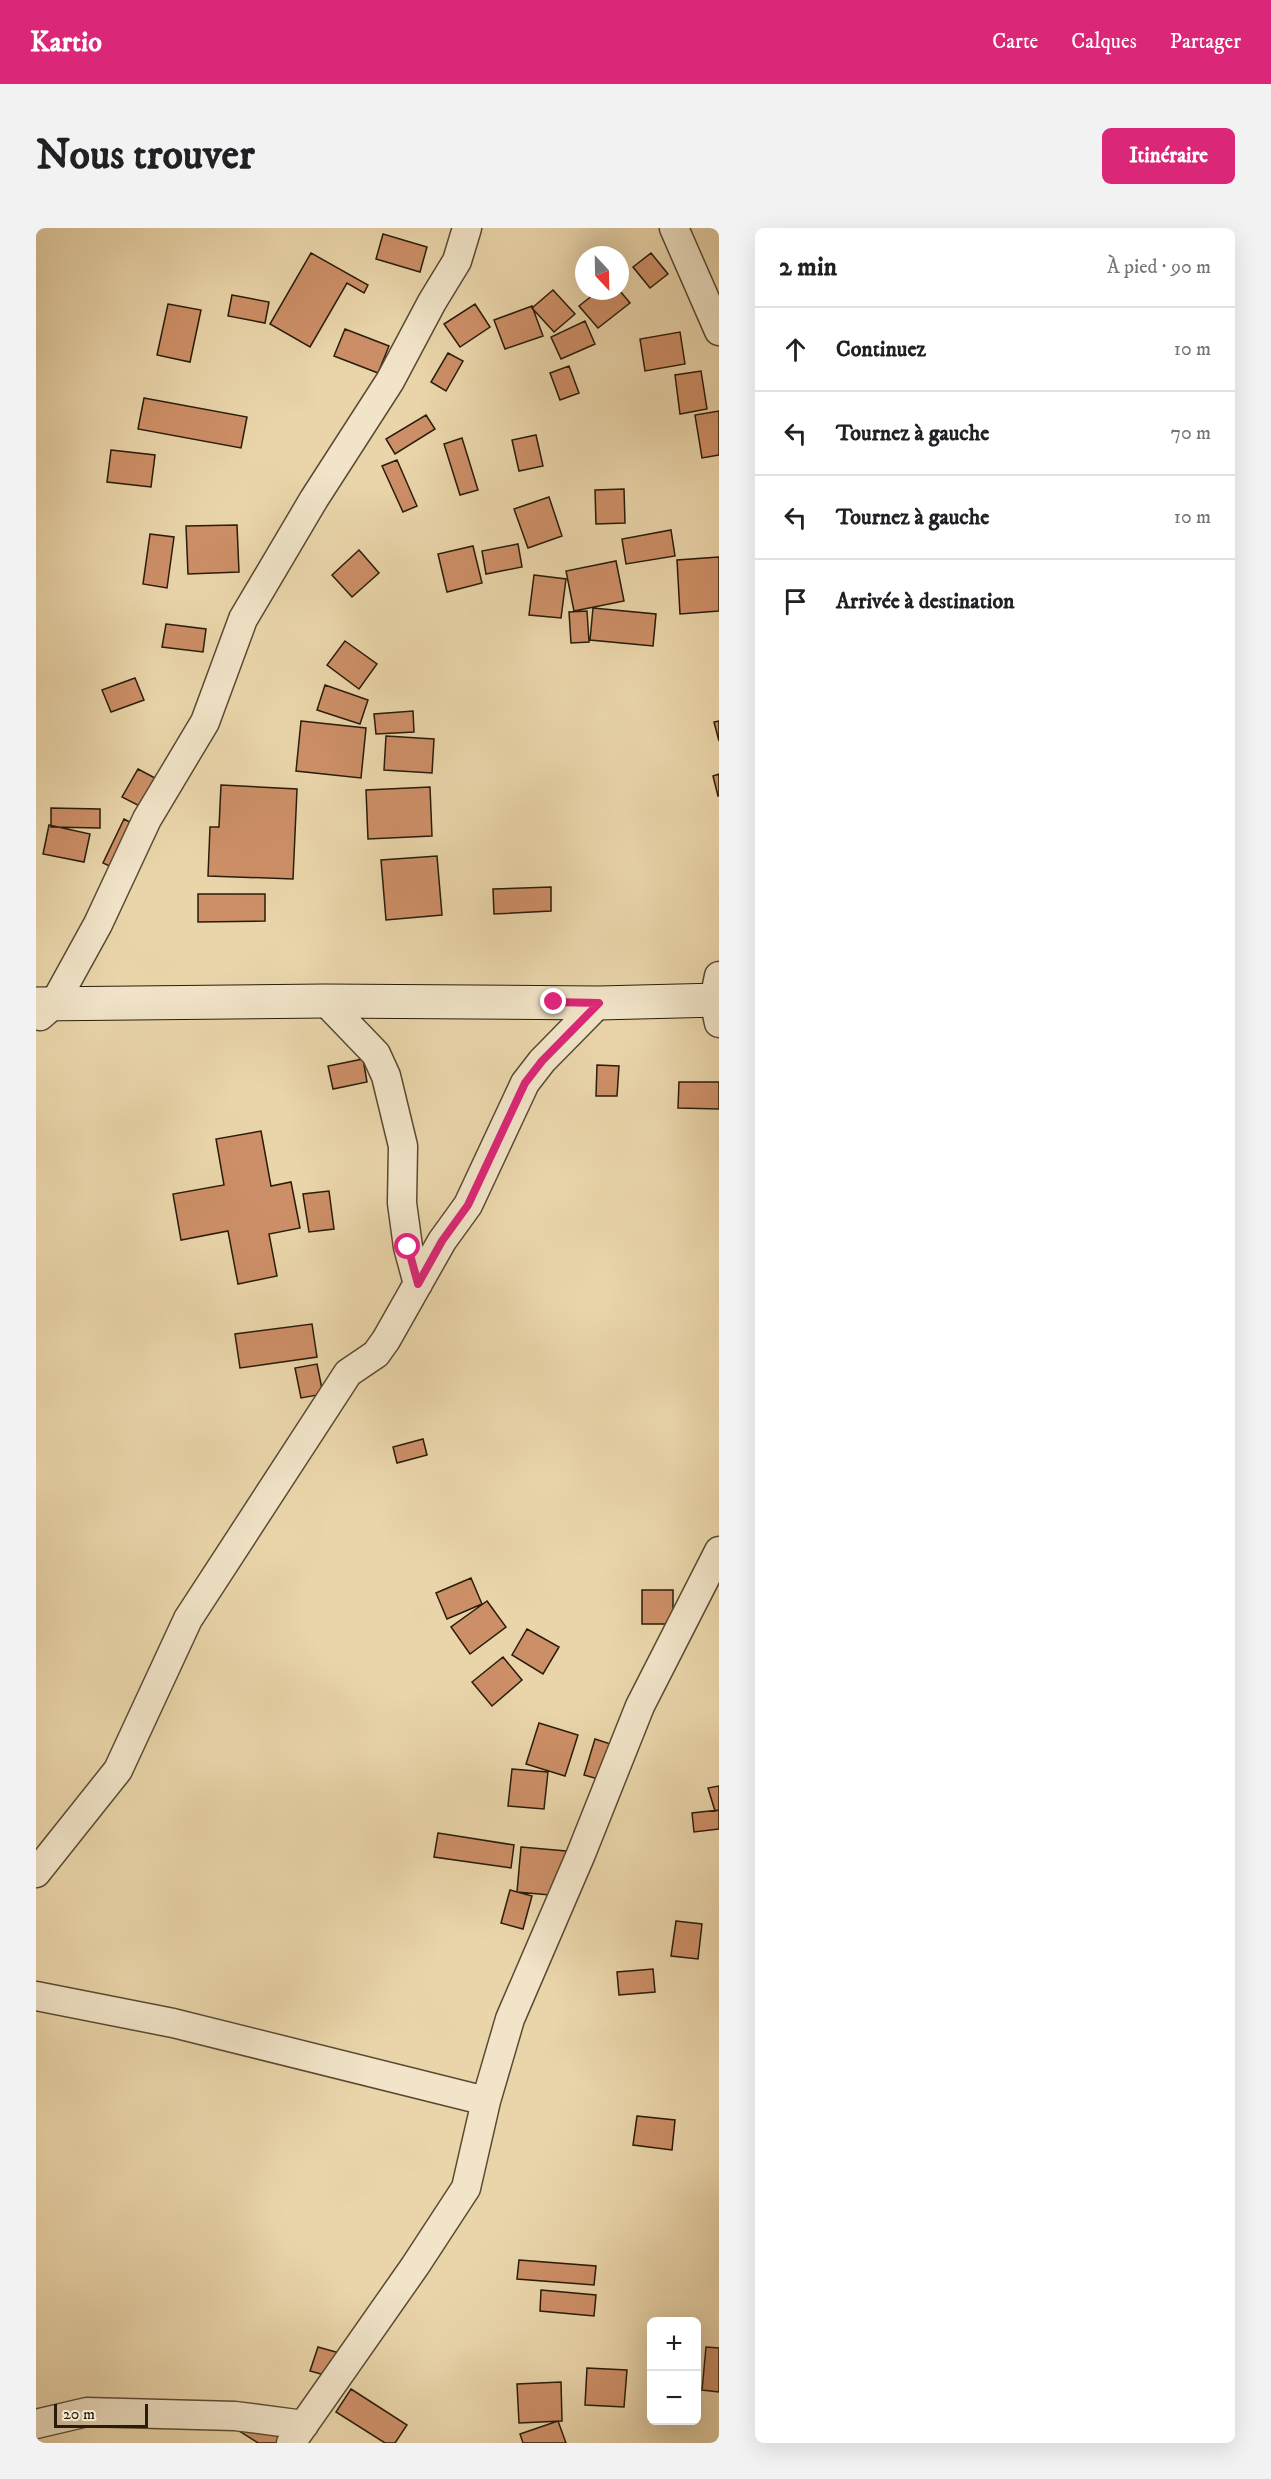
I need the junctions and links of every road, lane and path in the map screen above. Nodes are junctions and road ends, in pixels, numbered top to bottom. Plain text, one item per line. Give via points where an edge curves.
1 (467, 228) edge
2 (676, 232) edge
3 (719, 276) edge
4 (719, 332) edge
5 (325, 1000) junction
6 (718, 1000) edge
7 (599, 1003) junction
8 (42, 1009) edge
9 (418, 1284) junction
10 (719, 1551) edge
11 (36, 1874) edge
12 (36, 1996) edge
13 (486, 2101) junction
14 (36, 2424) edge
15 (297, 2434) edge

1 - 8 street via 457,261 390,381 243,619 205,722 147,819 98,924
2 - 3 street
2 - 4 street
5 - 7 main road
5 - 8 main road
5 - 9 street via 376,1054 386,1076 404,1146 402,1203
6 - 7 main road
7 - 9 street via 525,1083 468,1205
9 - 11 street via 376,1354 348,1373 188,1619 118,1770
10 - 13 street via 639,1706 510,2019
12 - 13 street via 173,2023
13 - 15 street via 466,2188
14 - 15 street via 87,2412 235,2416

